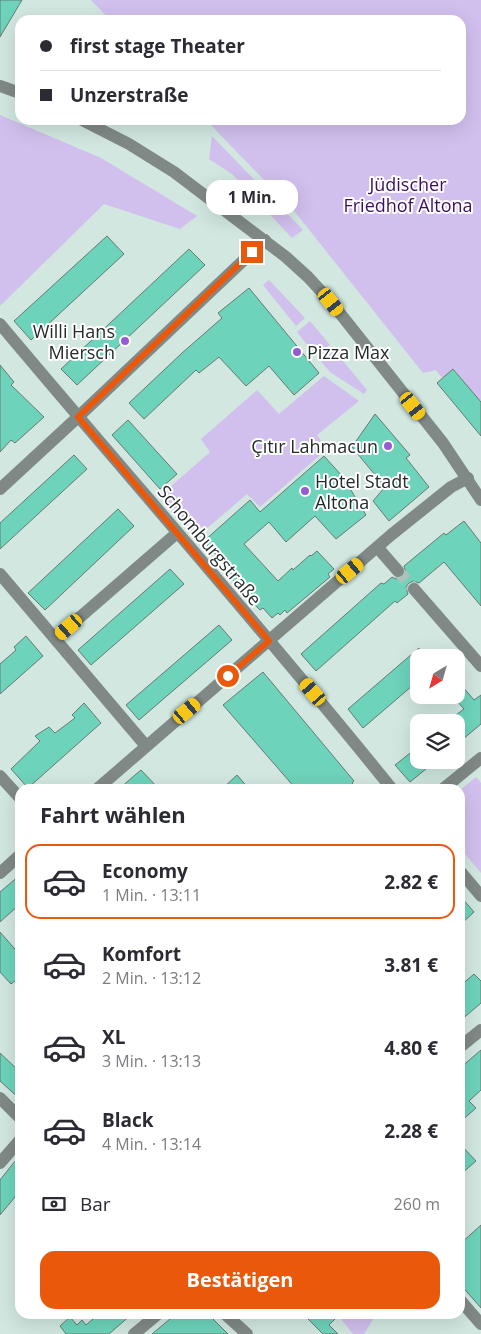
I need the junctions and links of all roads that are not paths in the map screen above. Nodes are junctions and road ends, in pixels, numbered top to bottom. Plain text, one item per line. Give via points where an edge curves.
1 (0, 86) edge
2 (15, 91) edge
3 (91, 125) edge
4 (265, 240) junction
5 (0, 324) edge
6 (78, 417) junction
7 (468, 478) junction
8 (0, 489) edge
9 (481, 500) edge
10 (176, 533) junction
11 (378, 548) junction
12 (398, 571) tunnel mouth
13 (0, 574) edge
14 (414, 589) tunnel mouth
15 (56, 638) junction
16 (269, 641) junction
17 (481, 666) edge
18 (146, 746) junction
19 (481, 758) edge
20 (0, 776) edge
21 (103, 784) edge
22 (388, 784) edge
23 (449, 784) edge
24 (15, 792) edge
25 (15, 860) edge
26 (0, 873) edge
27 (465, 876) edge
28 (481, 896) edge
29 (481, 1030) edge
30 (465, 1044) edge
31 (0, 1098) edge
32 (15, 1113) edge
33 (15, 1146) edge
34 (0, 1163) edge
35 (465, 1306) edge
36 (152, 1319) edge
37 (230, 1319) edge
38 (481, 1324) edge
39 (134, 1334) edge
40 (247, 1334) edge

1 - 2 street
3 - 4 street via 154,158
4 - 6 street
4 - 7 street via 286,256 331,302
5 - 6 street, Schomburgstraße
6 - 8 street
6 - 10 street, Schomburgstraße
7 - 9 street
7 - 11 street via 451,487
10 - 15 street
10 - 16 street, Schomburgstraße
11 - 12 street
11 - 16 street
13 - 15 street
14 - 17 street
15 - 18 street
16 - 18 street
16 - 22 street, Schomburgstraße
18 - 21 street
19 - 23 street
20 - 24 street
25 - 26 street
27 - 28 street
29 - 30 street
31 - 32 street
33 - 34 street
35 - 38 street
36 - 39 street
37 - 40 street

